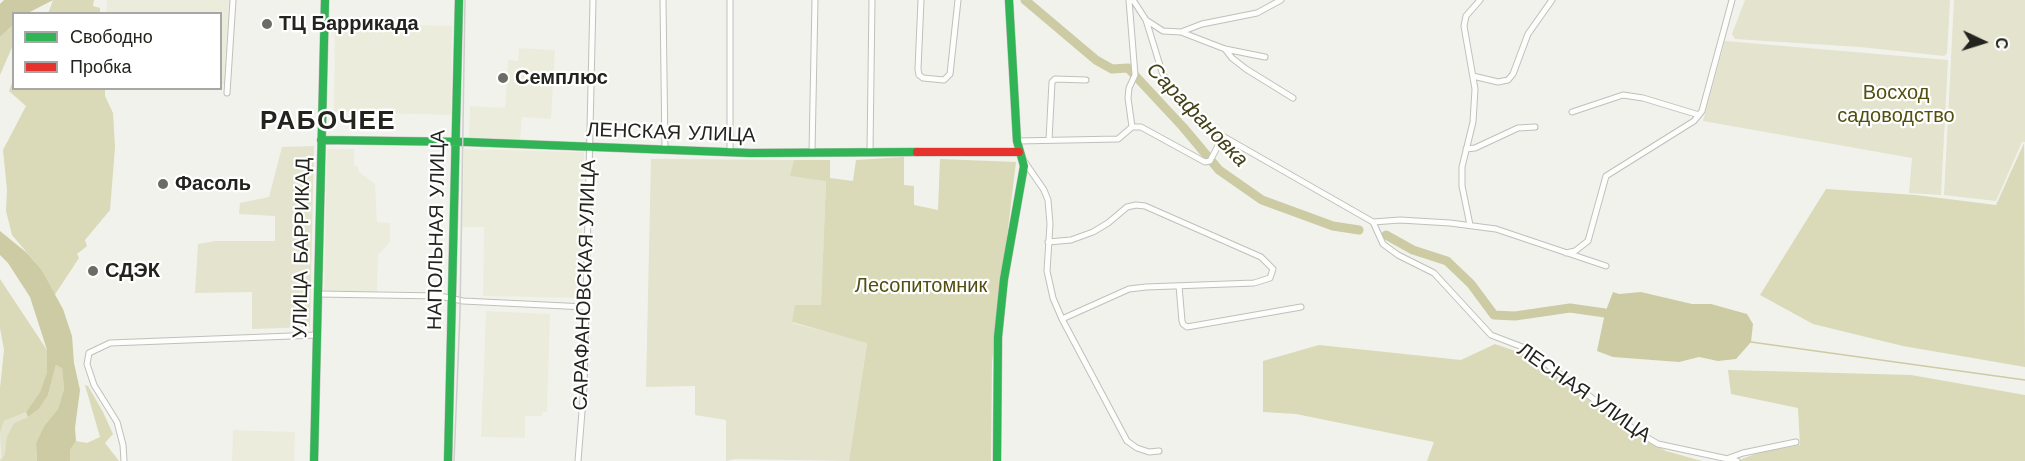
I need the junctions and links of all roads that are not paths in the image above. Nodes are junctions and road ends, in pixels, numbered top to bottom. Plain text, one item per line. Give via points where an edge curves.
1 (233, 0) edge
2 (325, 0) edge
3 (459, 0) edge
4 (593, 0) edge
5 (663, 0) edge
6 (730, 0) edge
7 (815, 0) edge
8 (872, 0) edge
9 (921, 0) edge
10 (958, 0) edge
11 (1009, 0) edge
12 (1129, 0) edge
13 (1133, 0) edge
14 (1281, 0) edge
15 (1480, 0) edge
16 (1552, 0) edge
17 (1732, 0) edge
18 (1146, 20) junction
19 (1181, 32) junction
20 (1225, 49) junction
21 (1265, 57) dead end
22 (1473, 76) junction
23 (1086, 80) dead end
24 (227, 93) dead end
25 (1293, 98) dead end
26 (1572, 112) dead end
27 (1699, 115) junction
28 (1132, 127) junction
29 (1535, 127) dead end
30 (1223, 136) junction
31 (321, 140) junction
32 (1049, 140) junction
33 (455, 141) junction
34 (1017, 141) junction
35 (589, 147) junction
36 (1466, 149) junction
37 (665, 150) junction
38 (870, 151) junction
39 (730, 152) junction
40 (812, 153) junction
41 (1021, 156) junction
42 (1372, 222) junction
43 (1470, 225) junction
44 (1588, 241) junction
45 (1048, 242) junction
46 (1566, 253) junction
47 (1585, 259) junction
48 (1606, 266) dead end
49 (1179, 286) junction
50 (318, 294) junction
51 (452, 298) junction
52 (586, 307) junction
53 (1301, 307) dead end
54 (1062, 320) junction
55 (317, 335) junction
56 (1796, 442) dead end
57 (1159, 451) dead end
58 (1728, 459) junction
59 (124, 461) edge
60 (314, 461) edge
61 (448, 461) edge
62 (578, 461) edge
63 (997, 461) edge
64 (1737, 461) edge

1 - 24 street
2 - 31 street, УЛИЦА БАРРИКАД
3 - 33 street, НАПОЛЬНАЯ УЛИЦА
4 - 35 street, САРАФАНОВСКАЯ УЛИЦА
5 - 37 street
6 - 39 street
7 - 40 street
8 - 38 street
9 - 10 street via 919,75 944,80 950,74
11 - 34 street
12 - 28 street via 1135,75 1128,98
13 - 18 street, ЛЕСНАЯ УЛИЦА
14 - 19 street via 1257,13
15 - 22 street via 1466,16 1464,26
16 - 22 street via 1528,34 1508,80 1498,82
17 - 27 street
18 - 19 street via 1163,30
18 - 30 street, ЛЕСНАЯ УЛИЦА via 1174,96 1205,126
19 - 20 street
20 - 21 street
20 - 25 street via 1246,69
22 - 36 street via 1473,122
23 - 32 street via 1052,82
26 - 27 street via 1623,95
27 - 44 street via 1606,176
28 - 30 street via 1141,127 1201,161 1210,160
28 - 32 street via 1119,139
29 - 36 street via 1518,128
30 - 42 street, ЛЕСНАЯ УЛИЦА
31 - 33 street, ЛЕНСКАЯ УЛИЦА
31 - 50 street, УЛИЦА БАРРИКАД
32 - 34 street
33 - 35 street, ЛЕНСКАЯ УЛИЦА
33 - 51 street, НАПОЛЬНАЯ УЛИЦА
34 - 41 street
35 - 37 street, ЛЕНСКАЯ УЛИЦА
35 - 52 street, САРАФАНОВСКАЯ УЛИЦА
36 - 43 street via 1462,186
37 - 39 street, ЛЕНСКАЯ УЛИЦА
38 - 40 street, ЛЕНСКАЯ УЛИЦА
38 - 41 street, ЛЕНСКАЯ УЛИЦА
39 - 40 street, ЛЕНСКАЯ УЛИЦА
41 - 45 street via 1048,200
41 - 63 street via 1022,176 998,338
42 - 43 street
42 - 58 street, ЛЕСНАЯ УЛИЦА via 1383,244 1434,273 1491,335 1525,348 1658,444
43 - 46 street via 1496,229
44 - 46 street via 1582,248
44 - 47 street
45 - 49 street via 1071,240 1093,232 1127,207 1136,205 1261,257 1273,269 1270,278 1254,283
45 - 54 street via 1047,271
46 - 47 street
47 - 48 street
49 - 53 street via 1182,321 1187,327
49 - 54 street via 1129,289
50 - 51 street
50 - 55 street, УЛИЦА БАРРИКАД
51 - 52 street
51 - 61 street, НАПОЛЬНАЯ УЛИЦА
52 - 62 street, САРАФАНОВСКАЯ УЛИЦА
54 - 57 street via 1127,441 1149,452
55 - 59 street via 110,343 89,353 87,364 94,385 117,422
55 - 60 street, УЛИЦА БАРРИКАД
56 - 58 street
58 - 64 street, ЛЕСНАЯ УЛИЦА

